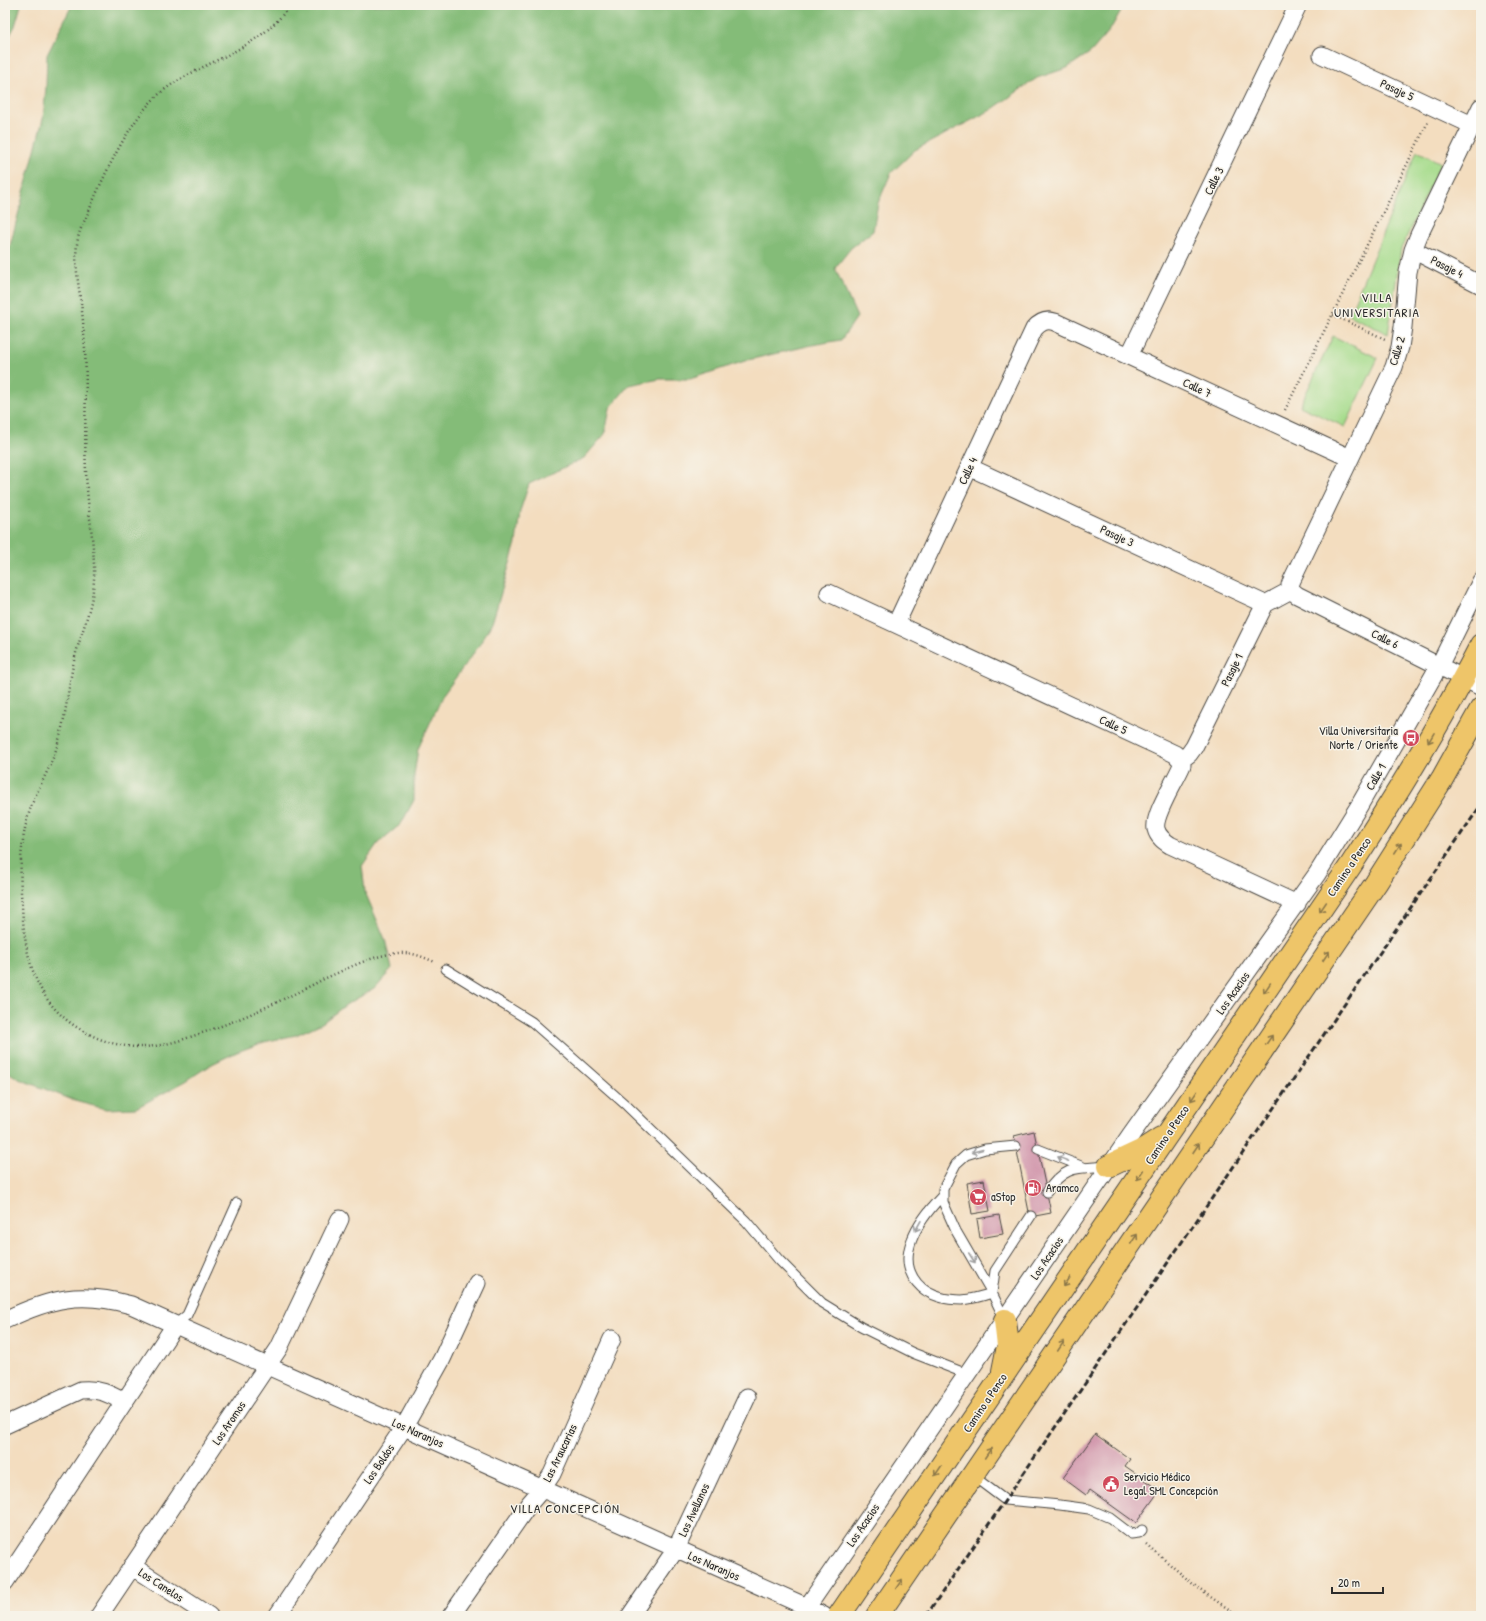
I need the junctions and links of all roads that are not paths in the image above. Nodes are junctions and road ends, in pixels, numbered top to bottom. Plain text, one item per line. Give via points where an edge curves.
1 (1298, 5) edge
2 (1322, 55) dead end
3 (1481, 107) edge
4 (1472, 125) junction
5 (1413, 250) junction
6 (1481, 285) edge
7 (1044, 321) joint
8 (1130, 356) junction
9 (1350, 458) junction
10 (969, 467) junction
11 (1481, 581) edge
12 (1291, 590) junction
13 (829, 593) dead end
14 (1265, 604) junction
15 (896, 624) junction
16 (1481, 645) edge
17 (1439, 666) junction
18 (1472, 683) edge
19 (1481, 709) edge
20 (1181, 760) junction
21 (1297, 904) junction
22 (446, 969) road end
23 (1170, 1131) junction
24 (1016, 1146) dead end
25 (1038, 1149) dead end
26 (1109, 1166) junction
27 (1088, 1168) junction
28 (1047, 1192) dead end
29 (942, 1196) junction
30 (237, 1203) dead end
31 (1031, 1216) dead end
32 (340, 1219) dead end
33 (477, 1283) dead end
34 (992, 1293) junction
35 (5, 1320) edge
36 (1005, 1320) junction
37 (175, 1325) junction
38 (612, 1339) dead end
39 (267, 1366) junction
40 (967, 1374) junction
41 (999, 1381) junction
42 (747, 1397) dead end
43 (124, 1402) junction
44 (5, 1425) edge
45 (404, 1427) junction
46 (973, 1476) junction
47 (542, 1489) junction
48 (1138, 1532) road end
49 (676, 1549) junction
50 (132, 1566) junction
51 (5, 1582) edge
52 (804, 1611) edge
53 (99, 1616) edge
54 (209, 1616) edge
55 (277, 1616) edge
56 (451, 1616) edge
57 (630, 1616) edge
58 (824, 1616) edge
59 (839, 1616) edge
60 (877, 1616) edge

1 - 8 street, Calle 3
2 - 4 street, Pasaje 5
3 - 4 street, Calle 2
4 - 5 street, Calle 2
5 - 6 street, Pasaje 4
5 - 9 street, Calle 2 via 1408,272 1400,347 1389,378
7 - 8 street, Calle 7 via 1055,322
7 - 10 street, Calle 4 via 1034,329
8 - 9 street, Calle 7
9 - 12 street, Calle 2 via 1292,580
10 - 14 street, Pasaje 3
10 - 15 street, Calle 4
11 - 17 street, Calle 1
12 - 14 street
12 - 17 street, Calle 6
13 - 15 street, Calle 5
14 - 20 street, Pasaje 1 via 1194,747
15 - 20 street, Calle 5 via 1175,754
16 - 18 highway, Camino a Penco
17 - 18 street, Calle 6
17 - 21 street, Calle 1 via 1356,812
18 -> 23 highway, Camino a Penco via 1440,722 1383,817
46 -> 19 highway via 1380,877 1442,779
20 - 21 street via 1180,769 1156,819 1156,830 1161,839
21 - 26 street, Los Acacios
22 - 40 lane via 532,1022 627,1106 746,1221 822,1303 900,1347
23 - 26 highway via 1141,1151
23 -> 41 highway, Camino a Penco
24 -> 29 lane via 986,1149 966,1155 956,1164 945,1183
27 -> 25 lane
26 - 27 lane
26 - 36 street, Los Acacios
27 - 28 lane via 1068,1170
29 -> 34 lane via 956,1231
29 -> 34 lane via 921,1221 911,1243 908,1262 913,1278 928,1292 944,1298 962,1300
30 - 37 lane via 187,1315
31 - 34 lane via 995,1271
32 - 39 street, Los Aromos via 279,1348
33 - 45 street, Los Boldos via 442,1359
34 - 36 lane
35 - 37 street, Los Naranjos via 45,1303 87,1297 131,1305
36 - 40 street, Los Acacios
36 - 41 highway via 1008,1346 1004,1370
37 - 39 street, Los Naranjos
37 - 43 street
38 - 47 street, Las Araucarias via 552,1474
39 - 45 street, Los Naranjos
39 - 50 street, Los Aromos
40 - 52 street, Los Acacios
41 -> 59 highway, Camino a Penco
42 - 49 street, Los Avellanos
43 - 44 street via 102,1391 81,1390
43 - 51 street
45 - 47 street, Los Naranjos
45 - 55 street, Los Boldos
46 - 48 lane via 1005,1500 1089,1509 1110,1518 1127,1532
60 -> 46 highway
47 - 49 street, Los Naranjos
47 - 56 street, Las Araucarias
49 - 52 street, Los Naranjos
49 - 57 street, Los Avellanos
50 - 53 street, Los Aromos
50 - 54 street, Los Canelos
52 - 58 street, Los Naranjos

